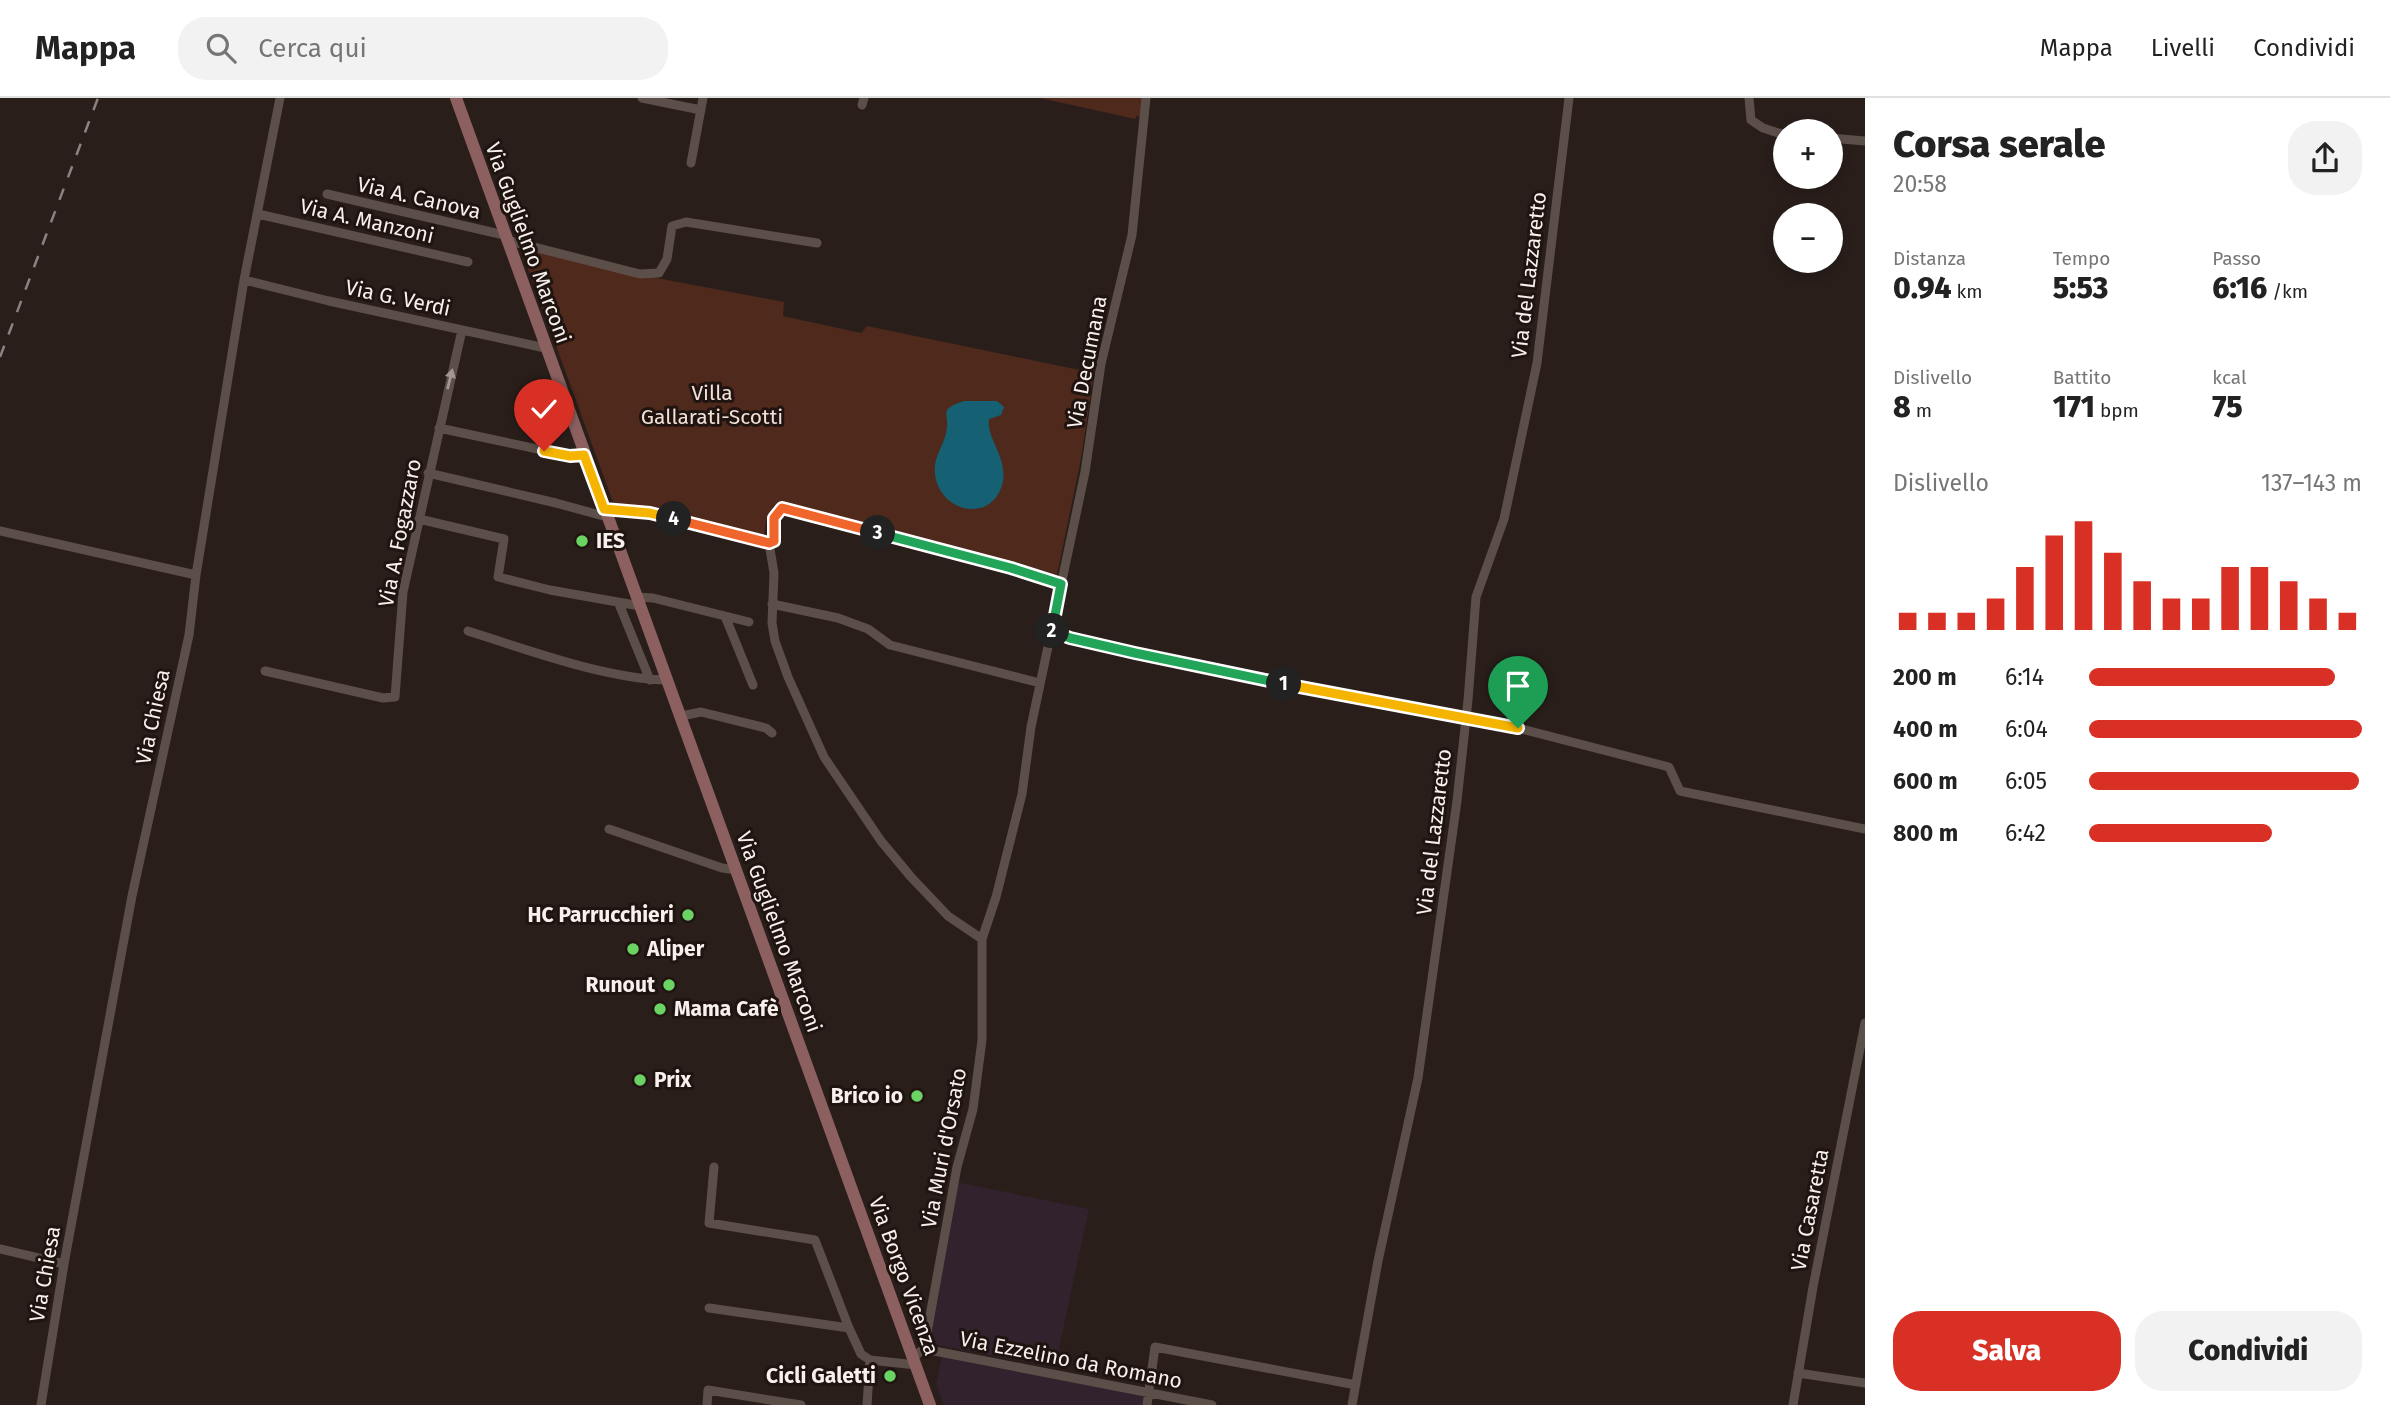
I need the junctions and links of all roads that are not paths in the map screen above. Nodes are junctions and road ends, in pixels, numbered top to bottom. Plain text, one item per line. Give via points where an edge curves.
1 (280, 98) edge
2 (456, 98) edge
3 (642, 98) edge
4 (703, 98) edge
5 (1146, 98) edge
6 (1570, 98) edge
7 (1749, 98) edge
8 (701, 110) junction
9 (1773, 131) edge
10 (1843, 139) edge
11 (1865, 141) edge
12 (691, 163) dead end
13 (327, 194) dead end
14 (258, 214) junction
15 (505, 237) junction
16 (817, 243) dead end
17 (468, 262) dead end
18 (244, 280) junction
19 (462, 330) junction
20 (545, 348) junction
21 (439, 428) junction
22 (584, 455) junction
23 (428, 473) junction
24 (606, 513) junction
25 (419, 519) junction
26 (0, 531) edge
27 (769, 543) junction
28 (196, 575) junction
29 (1061, 584) junction
30 (639, 602) junction
31 (619, 604) junction
32 (772, 604) junction
33 (725, 616) junction
34 (749, 622) dead end
35 (468, 631) dead end
36 (1052, 632) junction
37 (265, 671) dead end
38 (650, 680) junction
39 (668, 680) junction
40 (1040, 683) junction
41 (753, 685) dead end
42 (681, 716) junction
43 (1466, 717) junction
44 (772, 733) dead end
45 (608, 829) dead end
46 (1865, 830) edge
47 (737, 870) junction
48 (982, 939) junction
49 (1865, 1023) edge
50 (843, 1161) joint
51 (714, 1167) dead end
52 (0, 1250) edge
53 (64, 1264) junction
54 (709, 1308) dead end
55 (849, 1328) junction
56 (917, 1357) junction
57 (870, 1360) junction
58 (1798, 1373) junction
59 (1865, 1383) edge
60 (1356, 1385) junction
61 (1150, 1394) junction
62 (788, 1404) edge
63 (41, 1405) edge
64 (707, 1405) edge
65 (800, 1405) edge
66 (867, 1405) edge
67 (930, 1405) edge
68 (1147, 1405) edge
69 (1212, 1405) edge
70 (1352, 1405) edge
71 (1793, 1405) edge

1 - 14 street, Via Chiesa
2 - 15 street, Via Guglielmo Marconi
3 - 8 street
4 - 8 street
5 - 29 street, Via Decumana via 1132,234 1101,364 1085,472
6 - 43 street, Via del Lazzaretto via 1537,363 1504,519 1476,597
7 - 9 street via 1751,120
8 - 12 street
10 - 11 street
13 - 15 street, Via A. Canova
14 - 17 street, Via A. Manzoni
14 - 18 street, Via Chiesa
15 - 16 street, Via A. Canova via 640,274 659,273 667,258 672,226 686,222
15 - 20 street, Via Guglielmo Marconi
18 - 19 street, Via G. Verdi
18 - 28 street, Via Chiesa
19 - 20 street, Via G. Verdi
21 -> 19 street, Via A. Fogazzaro
20 - 22 street, Via Guglielmo Marconi
21 - 22 street
21 - 23 street, Via A. Fogazzaro
22 - 24 street, Via Guglielmo Marconi
23 - 24 street
23 - 25 street, Via A. Fogazzaro
24 - 27 street via 650,513
24 - 30 street, Via Guglielmo Marconi
25 - 31 street via 504,539 498,577
25 - 37 street, Via A. Fogazzaro via 403,592 395,696 383,698
26 - 28 street
27 - 29 street via 774,541 774,518 782,508
27 - 32 street via 774,573
28 - 53 street, Via Chiesa via 189,635 132,895
29 - 36 street, Via Decumana
30 - 31 street
30 - 33 street via 653,598
30 - 39 street, Via Guglielmo Marconi
31 - 38 street
32 - 40 street via 838,618 868,629 890,645
32 - 48 street via 775,641 824,757 911,877 948,916
33 - 34 street
33 - 41 street
35 - 38 street
36 - 40 street, Via Decumana
36 - 43 street via 1260,680
38 - 39 street
39 - 42 street, Via Guglielmo Marconi
40 - 48 street, Via Muri d'Orsato via 1022,794
42 - 44 street via 701,712
42 - 47 street, Via Guglielmo Marconi
43 - 46 street via 1668,767 1680,791
43 - 60 street, Via del Lazzaretto via 1418,1078
45 - 47 street
47 - 50 street, Via Guglielmo Marconi
48 - 56 street, Via Muri d'Orsato via 982,1040 973,1109
49 - 58 street, Via Casaretta
50 - 56 street, Via Borgo Vicenza
51 - 55 street via 709,1223 815,1240
52 - 53 street
53 - 63 street, Via Chiesa
54 - 55 street
55 - 57 street via 861,1354
56 - 57 street, Via Ezzelino da Romano
56 - 61 street, Via Ezzelino da Romano
56 - 67 street, Via Borgo Vicenza
57 - 66 street
58 - 59 street
58 - 71 street, Via Casaretta
60 - 61 street via 1155,1347
60 - 70 street, Via del Lazzaretto
61 - 68 street
61 - 69 street, Via Ezzelino da Romano
62 - 64 street via 708,1390
62 - 65 street

